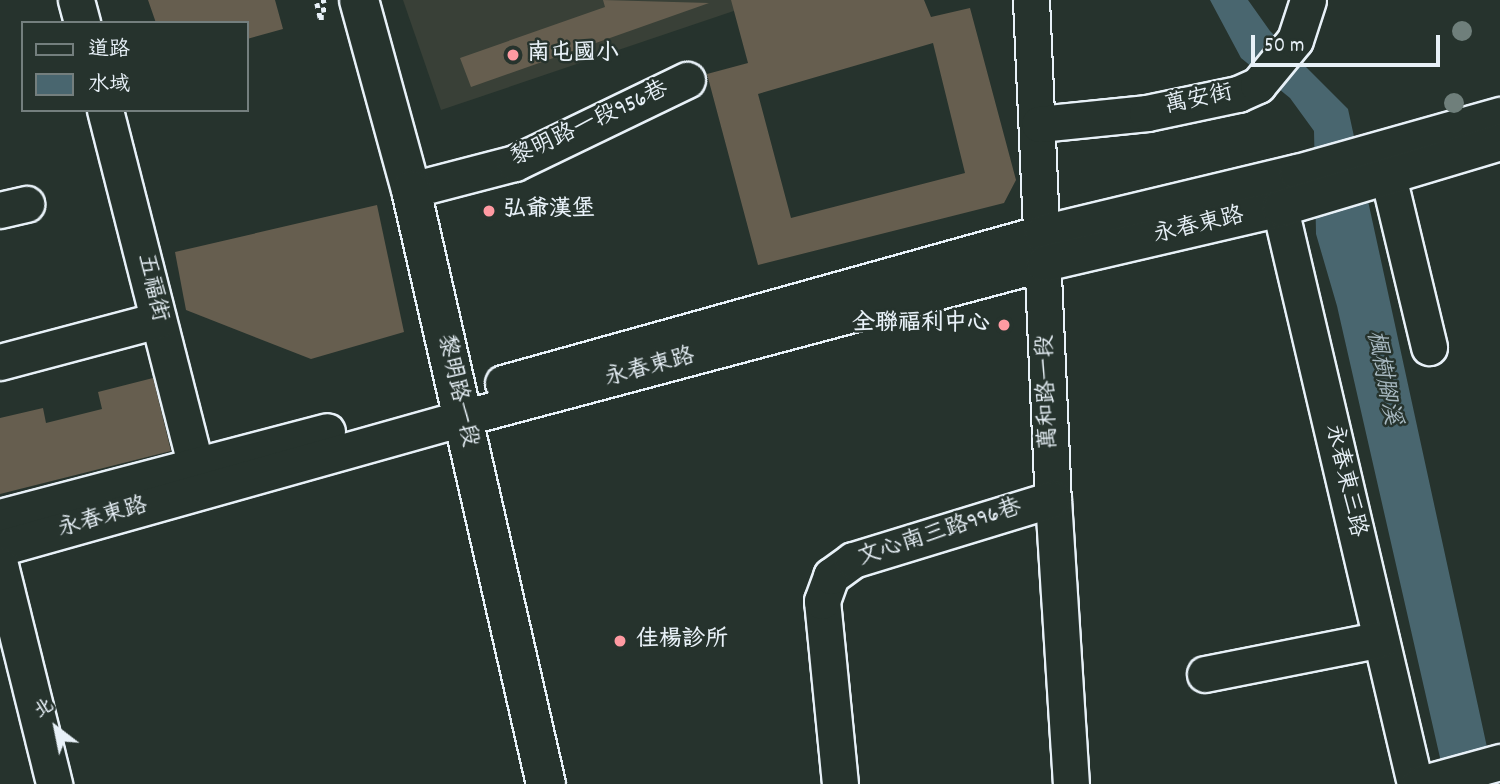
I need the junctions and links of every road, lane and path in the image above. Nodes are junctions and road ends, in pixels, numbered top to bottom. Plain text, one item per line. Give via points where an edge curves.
1 (76, 0) edge
2 (326, 0) edge
3 (359, 0) edge
4 (1031, 0) edge
5 (1308, 0) edge
6 (321, 10) dead end
7 (81, 21) edge
8 (687, 80) dead end
9 (106, 112) edge
10 (1500, 115) edge
11 (1039, 124) junction
12 (1500, 142) edge
13 (1380, 168) junction
14 (411, 190) junction
15 (1288, 190) junction
16 (1043, 248) junction
17 (159, 320) junction
18 (1429, 347) dead end
19 (0, 362) edge
20 (459, 407) junction
21 (196, 466) junction
22 (1053, 499) junction
23 (0, 517) edge
24 (0, 548) edge
25 (0, 565) edge
26 (1381, 639) junction
27 (1205, 674) dead end
28 (1500, 762) edge
29 (1424, 783) edge
30 (54, 784) edge
31 (546, 784) edge
32 (840, 784) edge
33 (1071, 784) edge

1 - 7 street
2 - 6 path via 317,3 321,20
3 - 14 main road, 黎明路一段
4 - 11 street, 萬和路一段
5 - 11 street, 萬安街 via 1295,40 1258,85 1238,94 1147,113
8 - 14 street, 黎明路一段956巷 via 515,163
9 - 17 street, 五福街
10 - 13 street
11 - 16 street, 萬和路一段
12 - 13 street
13 - 15 street, 永春東路
13 - 18 street
14 - 20 main road, 黎明路一段
15 - 16 street, 永春東路
15 - 26 street, 永春東三路
16 - 20 street, 永春東路
16 - 22 street, 萬和路一段
17 - 19 street
17 - 21 street, 五福街
20 - 21 street, 永春東路
20 - 24 street, 永春東路
20 - 31 main road, 黎明路一段
21 - 23 street, 永春東路
22 - 32 street, 文心南三路996巷 via 853,560 831,576 822,601
22 - 33 street, 萬和路一段
25 - 30 street
26 - 27 street
26 - 29 street, 永春東三路
28 - 29 street

